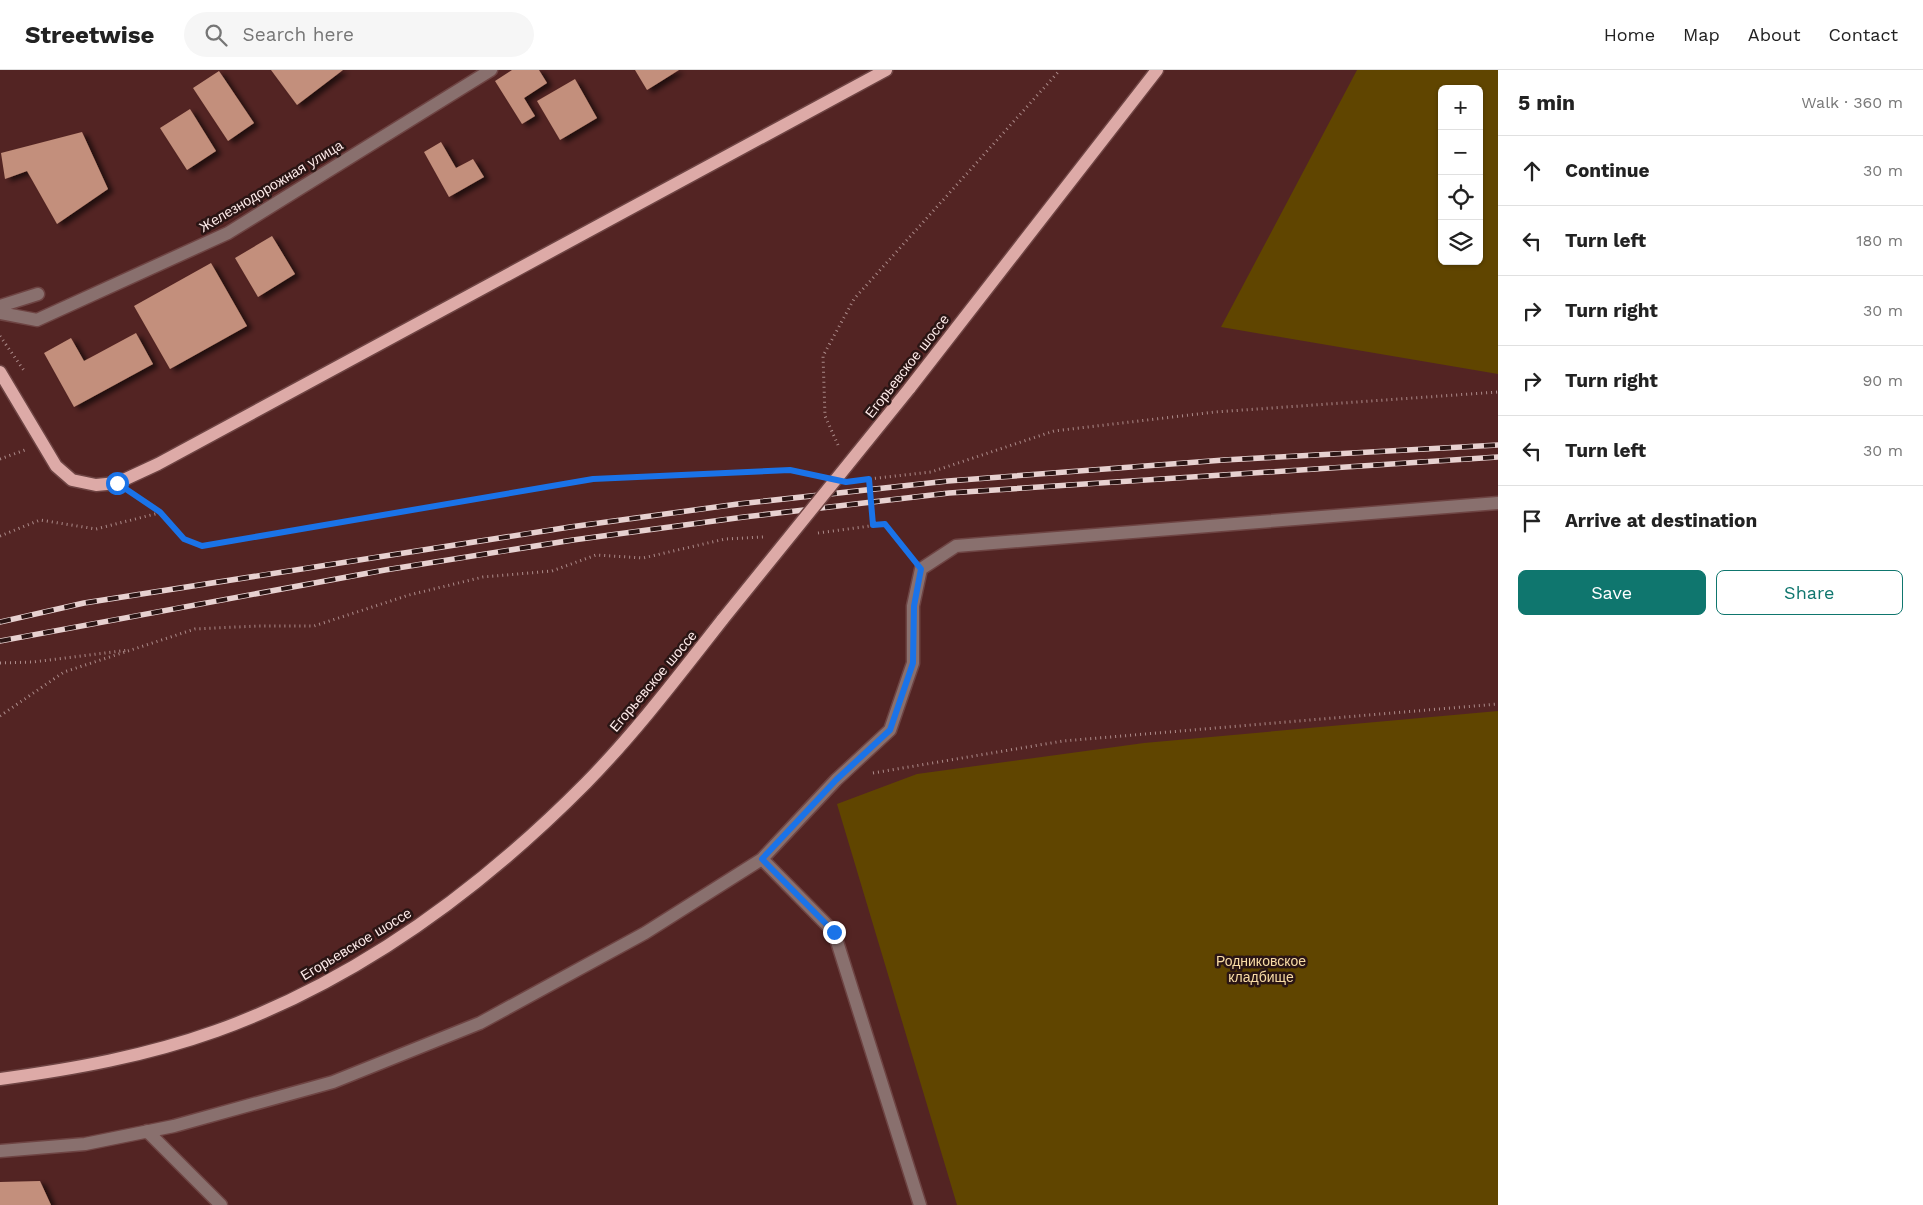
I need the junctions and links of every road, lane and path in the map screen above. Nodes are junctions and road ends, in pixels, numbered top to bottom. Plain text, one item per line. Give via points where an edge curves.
1 (491, 70) edge
2 (886, 70) edge
3 (1060, 70) edge
4 (1157, 70) edge
5 (38, 294) dead end
6 (0, 306) edge
7 (0, 313) edge
8 (0, 372) edge
9 (1498, 392) edge
10 (30, 448) dead end
11 (840, 451) dead end
12 (0, 459) edge
13 (862, 474) dead end
14 (818, 476) dead end
15 (869, 479) junction
16 (854, 481) dead end
17 (117, 483) junction
18 (1498, 503) edge
19 (160, 512) junction
20 (873, 525) junction
21 (814, 533) dead end
22 (0, 536) edge
23 (769, 537) dead end
24 (921, 569) junction
25 (136, 649) junction
26 (0, 663) edge
27 (1498, 704) edge
28 (0, 716) edge
29 (836, 780) junction
30 (762, 859) junction
31 (0, 1079) edge
32 (147, 1131) junction
33 (0, 1151) edge
34 (221, 1205) edge
35 (920, 1205) edge

1 - 7 street, Железнодорожная улица via 228,233 37,320
2 - 17 main road via 158,464
3 - 11 path via 854,299 822,356 825,416
4 - 31 main road, Егорьевское шоссе, bridge via 909,389 631,733 581,788 492,871 406,934 316,987 268,1010 216,1030 113,1061
5 - 6 street
8 - 17 main road via 56,466 72,480 96,485
9 - 15 path via 1215,412 1054,431 931,472
10 - 12 path
13 - 15 path
14 - 19 path via 790,470 593,479 202,546 184,539
15 - 16 path
15 - 20 path
17 - 19 path
18 - 24 street via 956,546
19 - 22 path via 96,529 40,520
20 - 21 path
20 - 24 path via 885,524
23 - 25 path via 725,539 643,558 596,556 552,571 483,577 409,595 314,626 195,630
24 - 29 street via 914,606 913,663 890,730
25 - 26 path
25 - 28 path via 64,672
27 - 29 path via 1063,741
29 - 30 street
30 - 32 street via 645,932 480,1023 333,1082
30 - 35 street via 834,932
32 - 33 street via 85,1144
32 - 34 street

